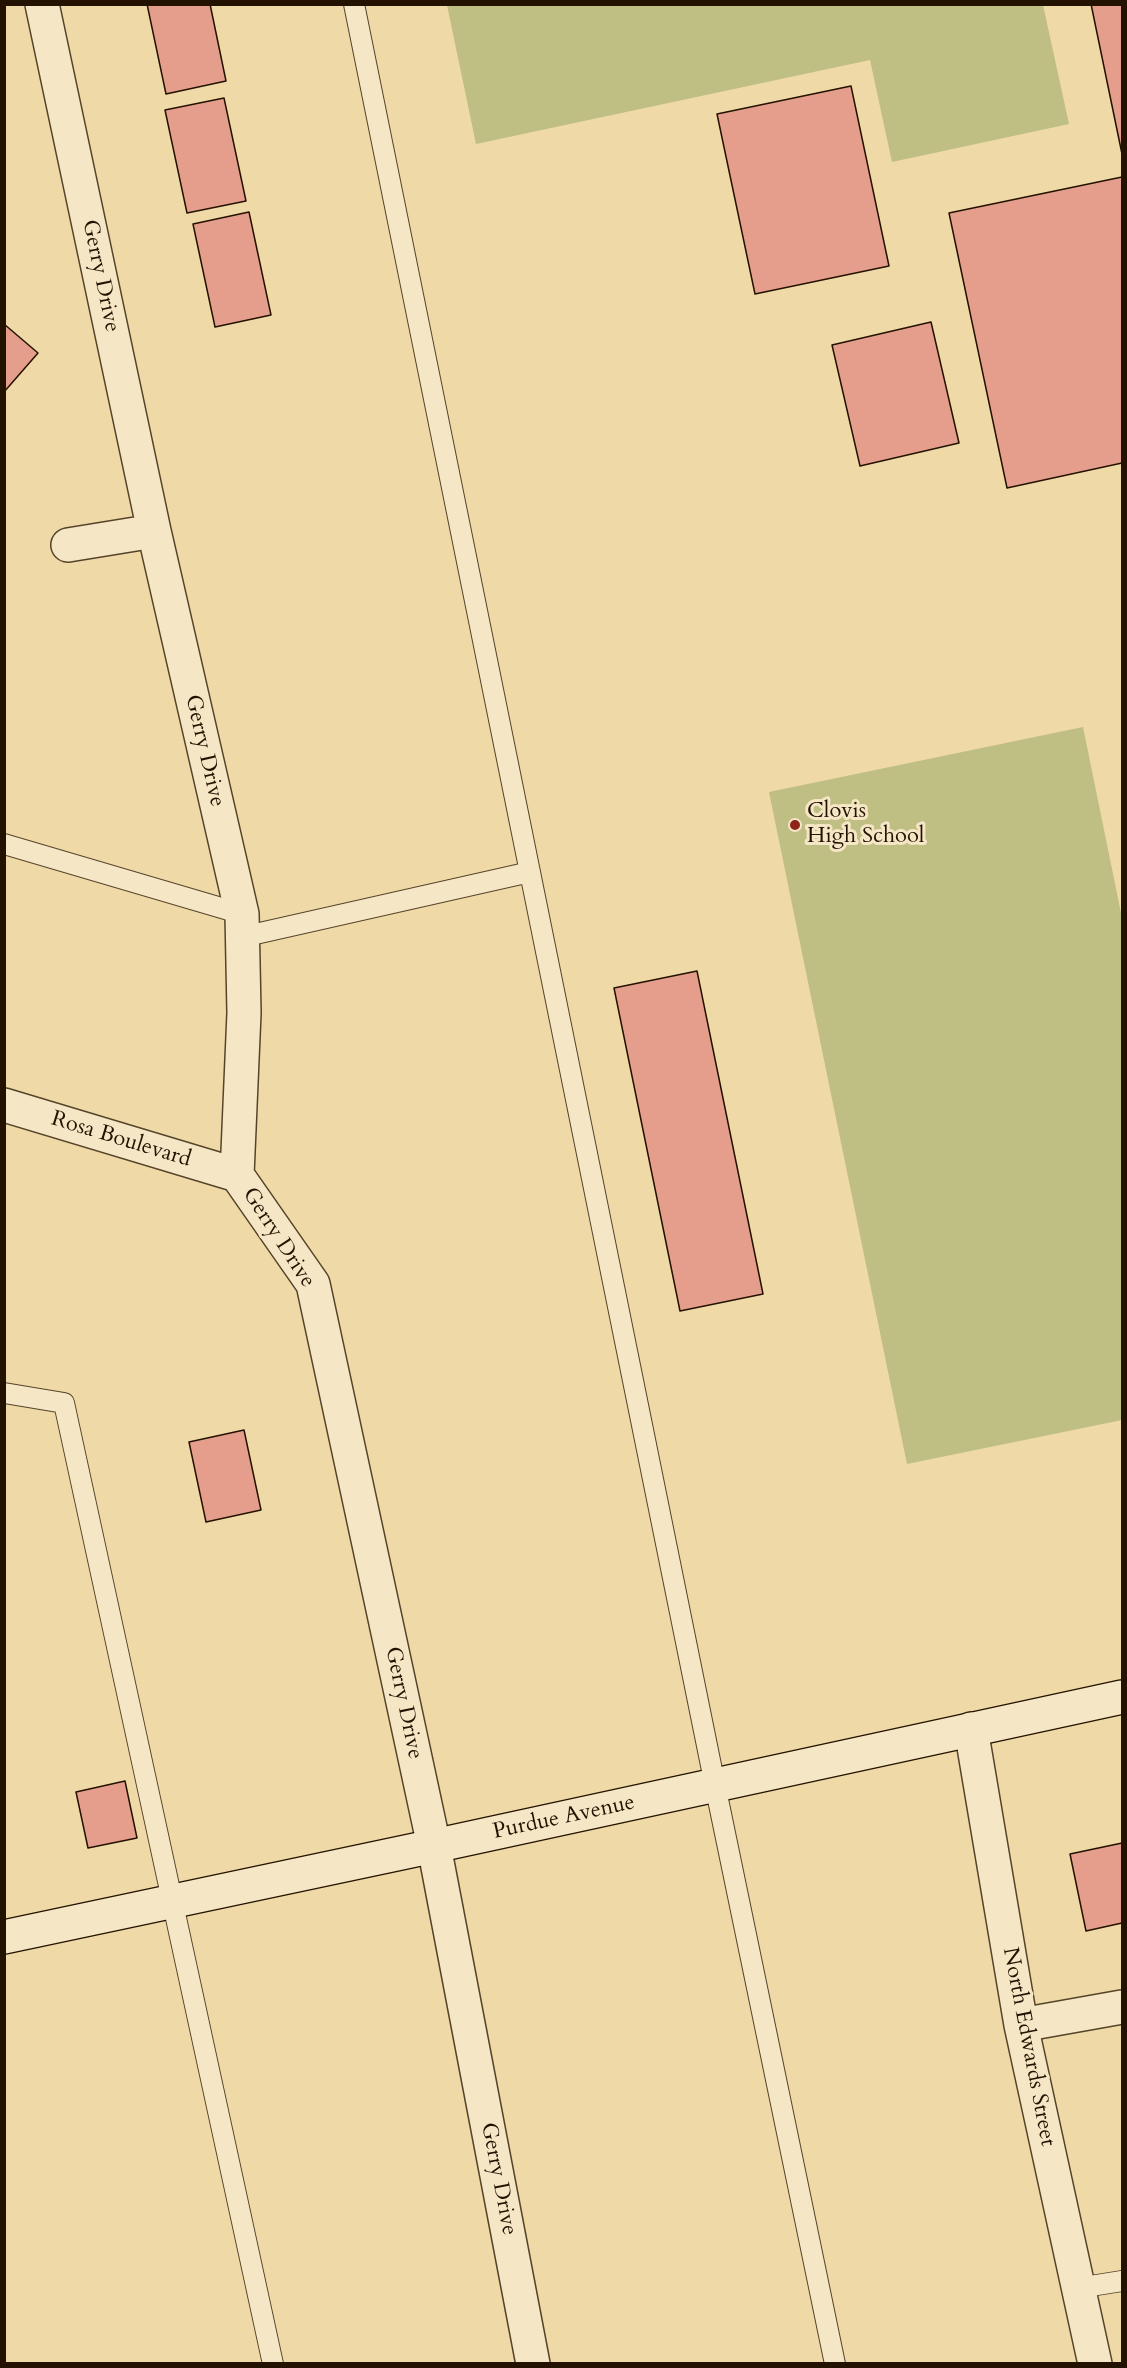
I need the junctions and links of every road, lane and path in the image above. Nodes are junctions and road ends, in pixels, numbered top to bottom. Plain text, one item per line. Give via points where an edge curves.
1 (42, 4) edge
2 (354, 4) edge
3 (154, 531) junction
4 (68, 545) dead end
5 (4, 844) edge
6 (530, 872) junction
7 (242, 926) junction
8 (4, 1104) edge
9 (237, 1175) junction
10 (4, 1393) edge
11 (1122, 1697) edge
12 (971, 1729) junction
13 (715, 1785) junction
14 (434, 1846) junction
15 (173, 1901) junction
16 (4, 1936) edge
17 (1122, 2007) edge
18 (1021, 2025) junction
19 (1122, 2281) edge
20 (1078, 2288) junction
21 (273, 2364) edge
22 (533, 2364) edge
23 (835, 2364) edge
24 (1095, 2364) edge

1 - 3 street, Gerry Drive
2 - 6 lane
3 - 4 street
3 - 7 street, Gerry Drive
5 - 7 lane
6 - 7 lane
6 - 13 lane
7 - 9 street, Gerry Drive via 244,1013
8 - 9 street, Rosa Boulevard
9 - 14 street, Gerry Drive via 313,1284
10 - 15 lane via 64,1403
11 - 12 street, Purdue Avenue
12 - 13 street, Purdue Avenue
12 - 18 street, North Edwards Street
13 - 14 street, Purdue Avenue
13 - 23 lane
14 - 15 street, Purdue Avenue
14 - 22 street, Gerry Drive
15 - 16 street, Purdue Avenue
15 - 21 lane
17 - 18 street
18 - 20 street, North Edwards Street
19 - 20 lane
20 - 24 street, North Edwards Street

